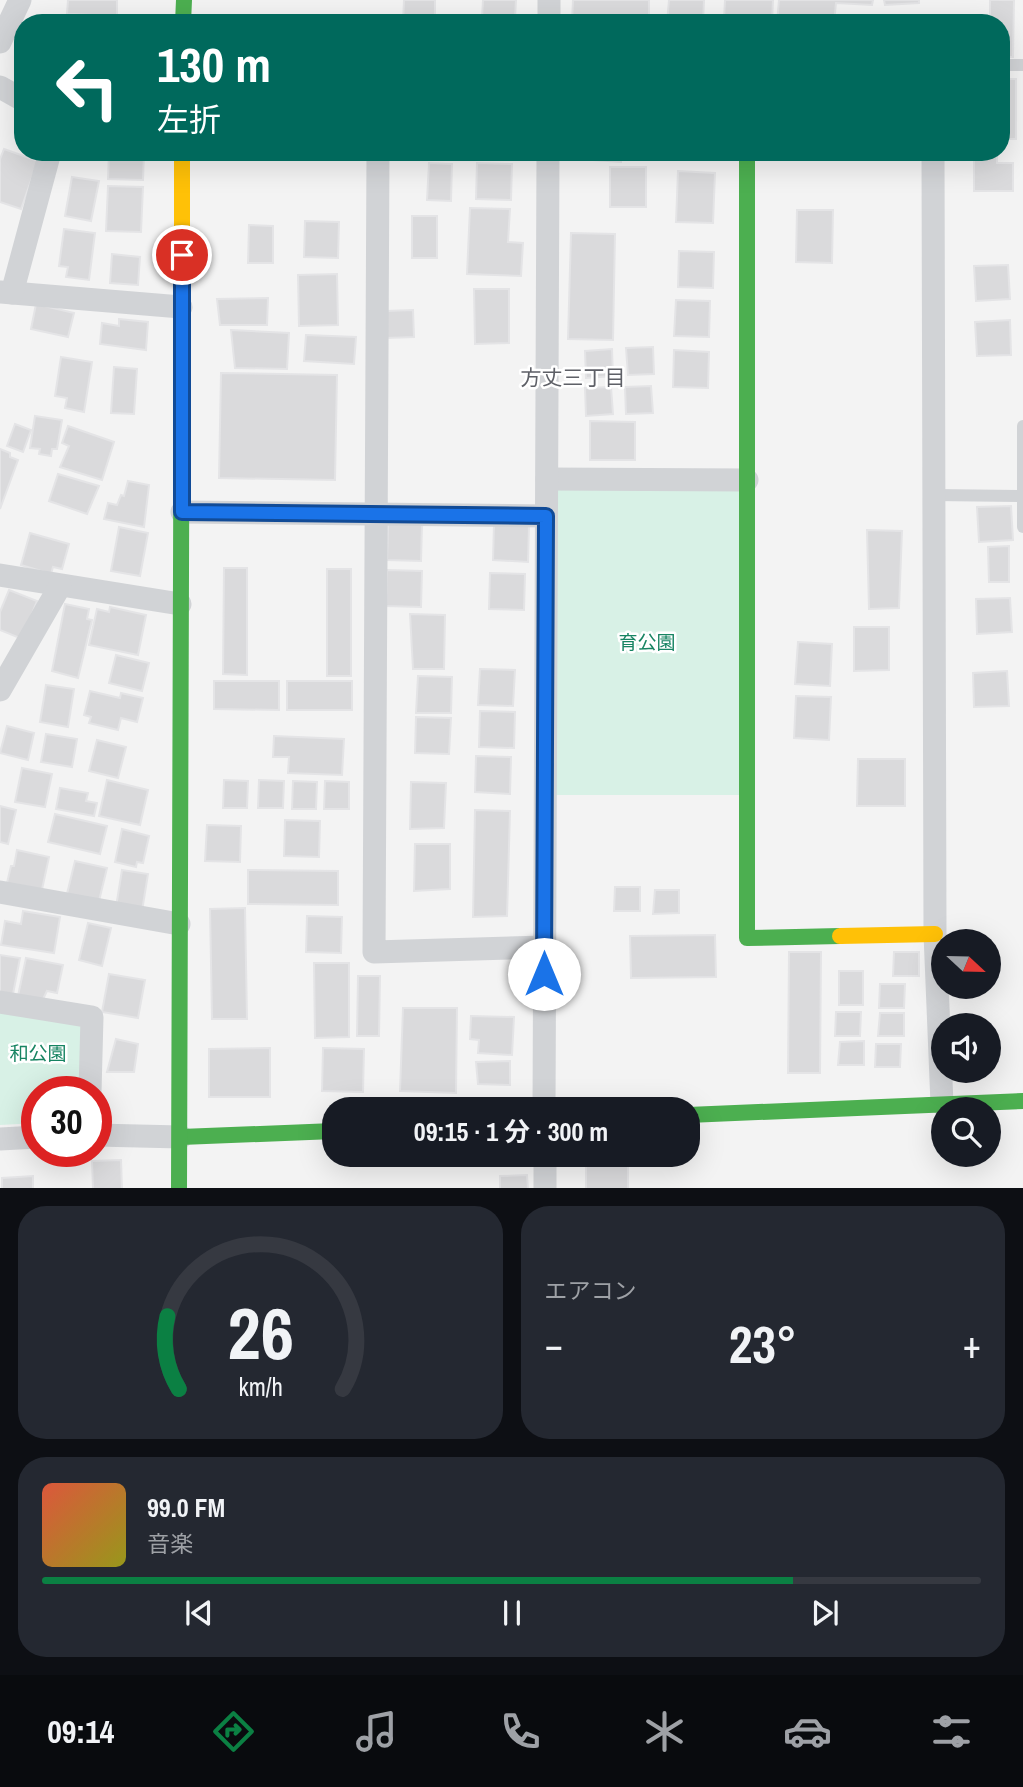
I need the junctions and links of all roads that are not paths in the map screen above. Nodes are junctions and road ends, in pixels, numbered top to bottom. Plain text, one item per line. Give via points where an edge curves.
1 (20, 0) edge
2 (0, 42) edge
3 (47, 161) edge
4 (182, 161) edge
5 (378, 161) edge
6 (548, 161) edge
7 (747, 161) edge
8 (933, 161) edge
9 (6, 293) edge
10 (181, 307) junction
11 (1023, 426) edge
12 (547, 480) junction
13 (747, 480) junction
14 (934, 495) junction
15 (1023, 496) edge
16 (182, 512) junction
17 (374, 514) junction
18 (546, 516) junction
19 (1023, 527) edge
20 (0, 575) edge
21 (60, 586) junction
22 (180, 604) junction
23 (0, 691) edge
24 (0, 892) edge
25 (179, 924) junction
26 (935, 929) edge
27 (931, 934) edge
28 (544, 947) junction
29 (938, 999) edge
30 (0, 1002) edge
31 (90, 1076) edge
32 (544, 1097) edge
33 (942, 1097) edge
34 (1023, 1101) edge
35 (1001, 1102) edge
36 (931, 1104) edge
37 (700, 1114) edge
38 (322, 1131) edge
39 (112, 1136) edge
40 (21, 1138) edge
41 (181, 1138) junction
42 (0, 1139) edge
43 (544, 1167) edge
44 (179, 1188) edge
45 (545, 1188) edge

1 - 2 street
3 - 9 street
4 - 10 street
5 - 17 street
6 - 12 street
7 - 13 street
8 - 14 street
9 - 10 street
10 - 16 street
11 - 15 lane
12 - 13 street
12 - 18 street
13 - 27 street via 747,938
14 - 15 lane
14 - 26 street
15 - 19 lane
16 - 17 street
16 - 22 street
17 - 18 street
17 - 28 street via 374,951
18 - 28 street
20 - 21 street
21 - 22 street
21 - 23 street
22 - 25 street
24 - 25 street
25 - 41 street
28 - 32 street
29 - 33 street
30 - 31 street via 92,1017
34 - 35 street
36 - 37 street
38 - 41 street
39 - 41 street
40 - 42 street
41 - 44 street
43 - 45 street

